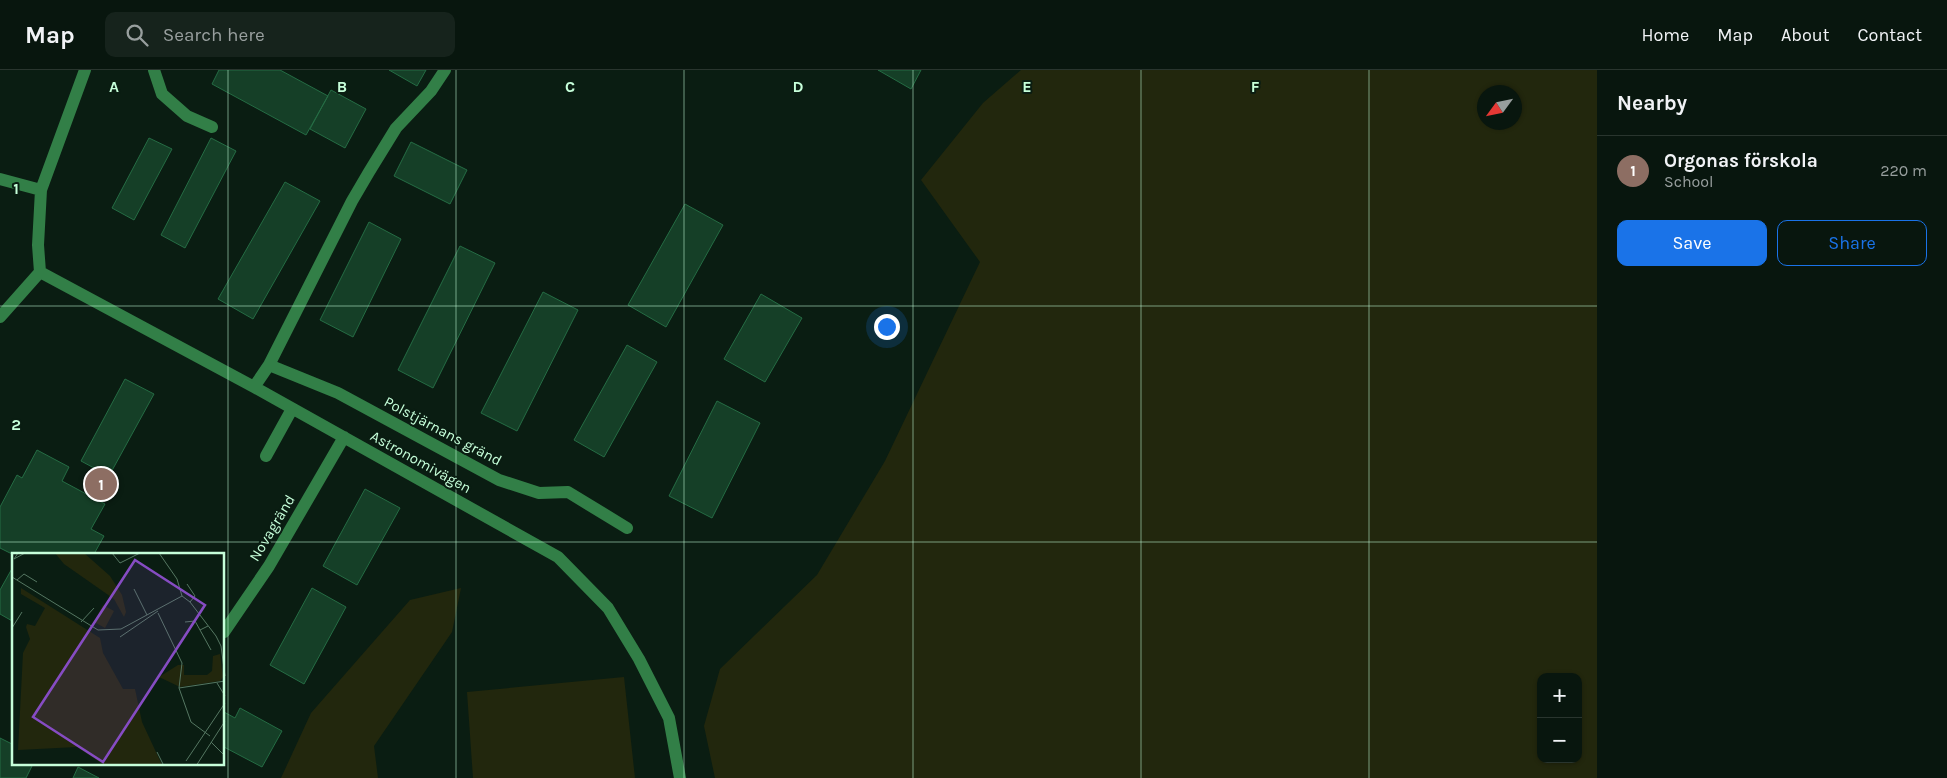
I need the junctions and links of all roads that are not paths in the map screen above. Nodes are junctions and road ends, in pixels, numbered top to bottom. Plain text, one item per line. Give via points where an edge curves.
1 (85, 70) edge
2 (154, 70) edge
3 (445, 70) edge
4 (212, 127) dead end
5 (0, 179) edge
6 (41, 190) junction
7 (40, 272) junction
8 (0, 317) edge
9 (269, 365) junction
10 (254, 387) junction
11 (292, 409) junction
12 (344, 438) junction
13 (266, 456) dead end
14 (627, 528) dead end
15 (225, 631) edge
16 (680, 778) edge

1 - 6 street
2 - 4 street via 162,94 187,116
3 - 9 street via 431,91 396,128 369,172
5 - 6 street
6 - 7 street
7 - 8 street
7 - 10 street, Astronomivägen
9 - 10 street
9 - 14 street, Polstjärnans gränd via 338,393 499,480 539,493 568,492
10 - 11 street, Astronomivägen
11 - 12 street, Astronomivägen
11 - 13 street
12 - 15 street, Novagränd via 269,566
12 - 16 street, Astronomivägen via 558,557 571,570 608,608 670,718

